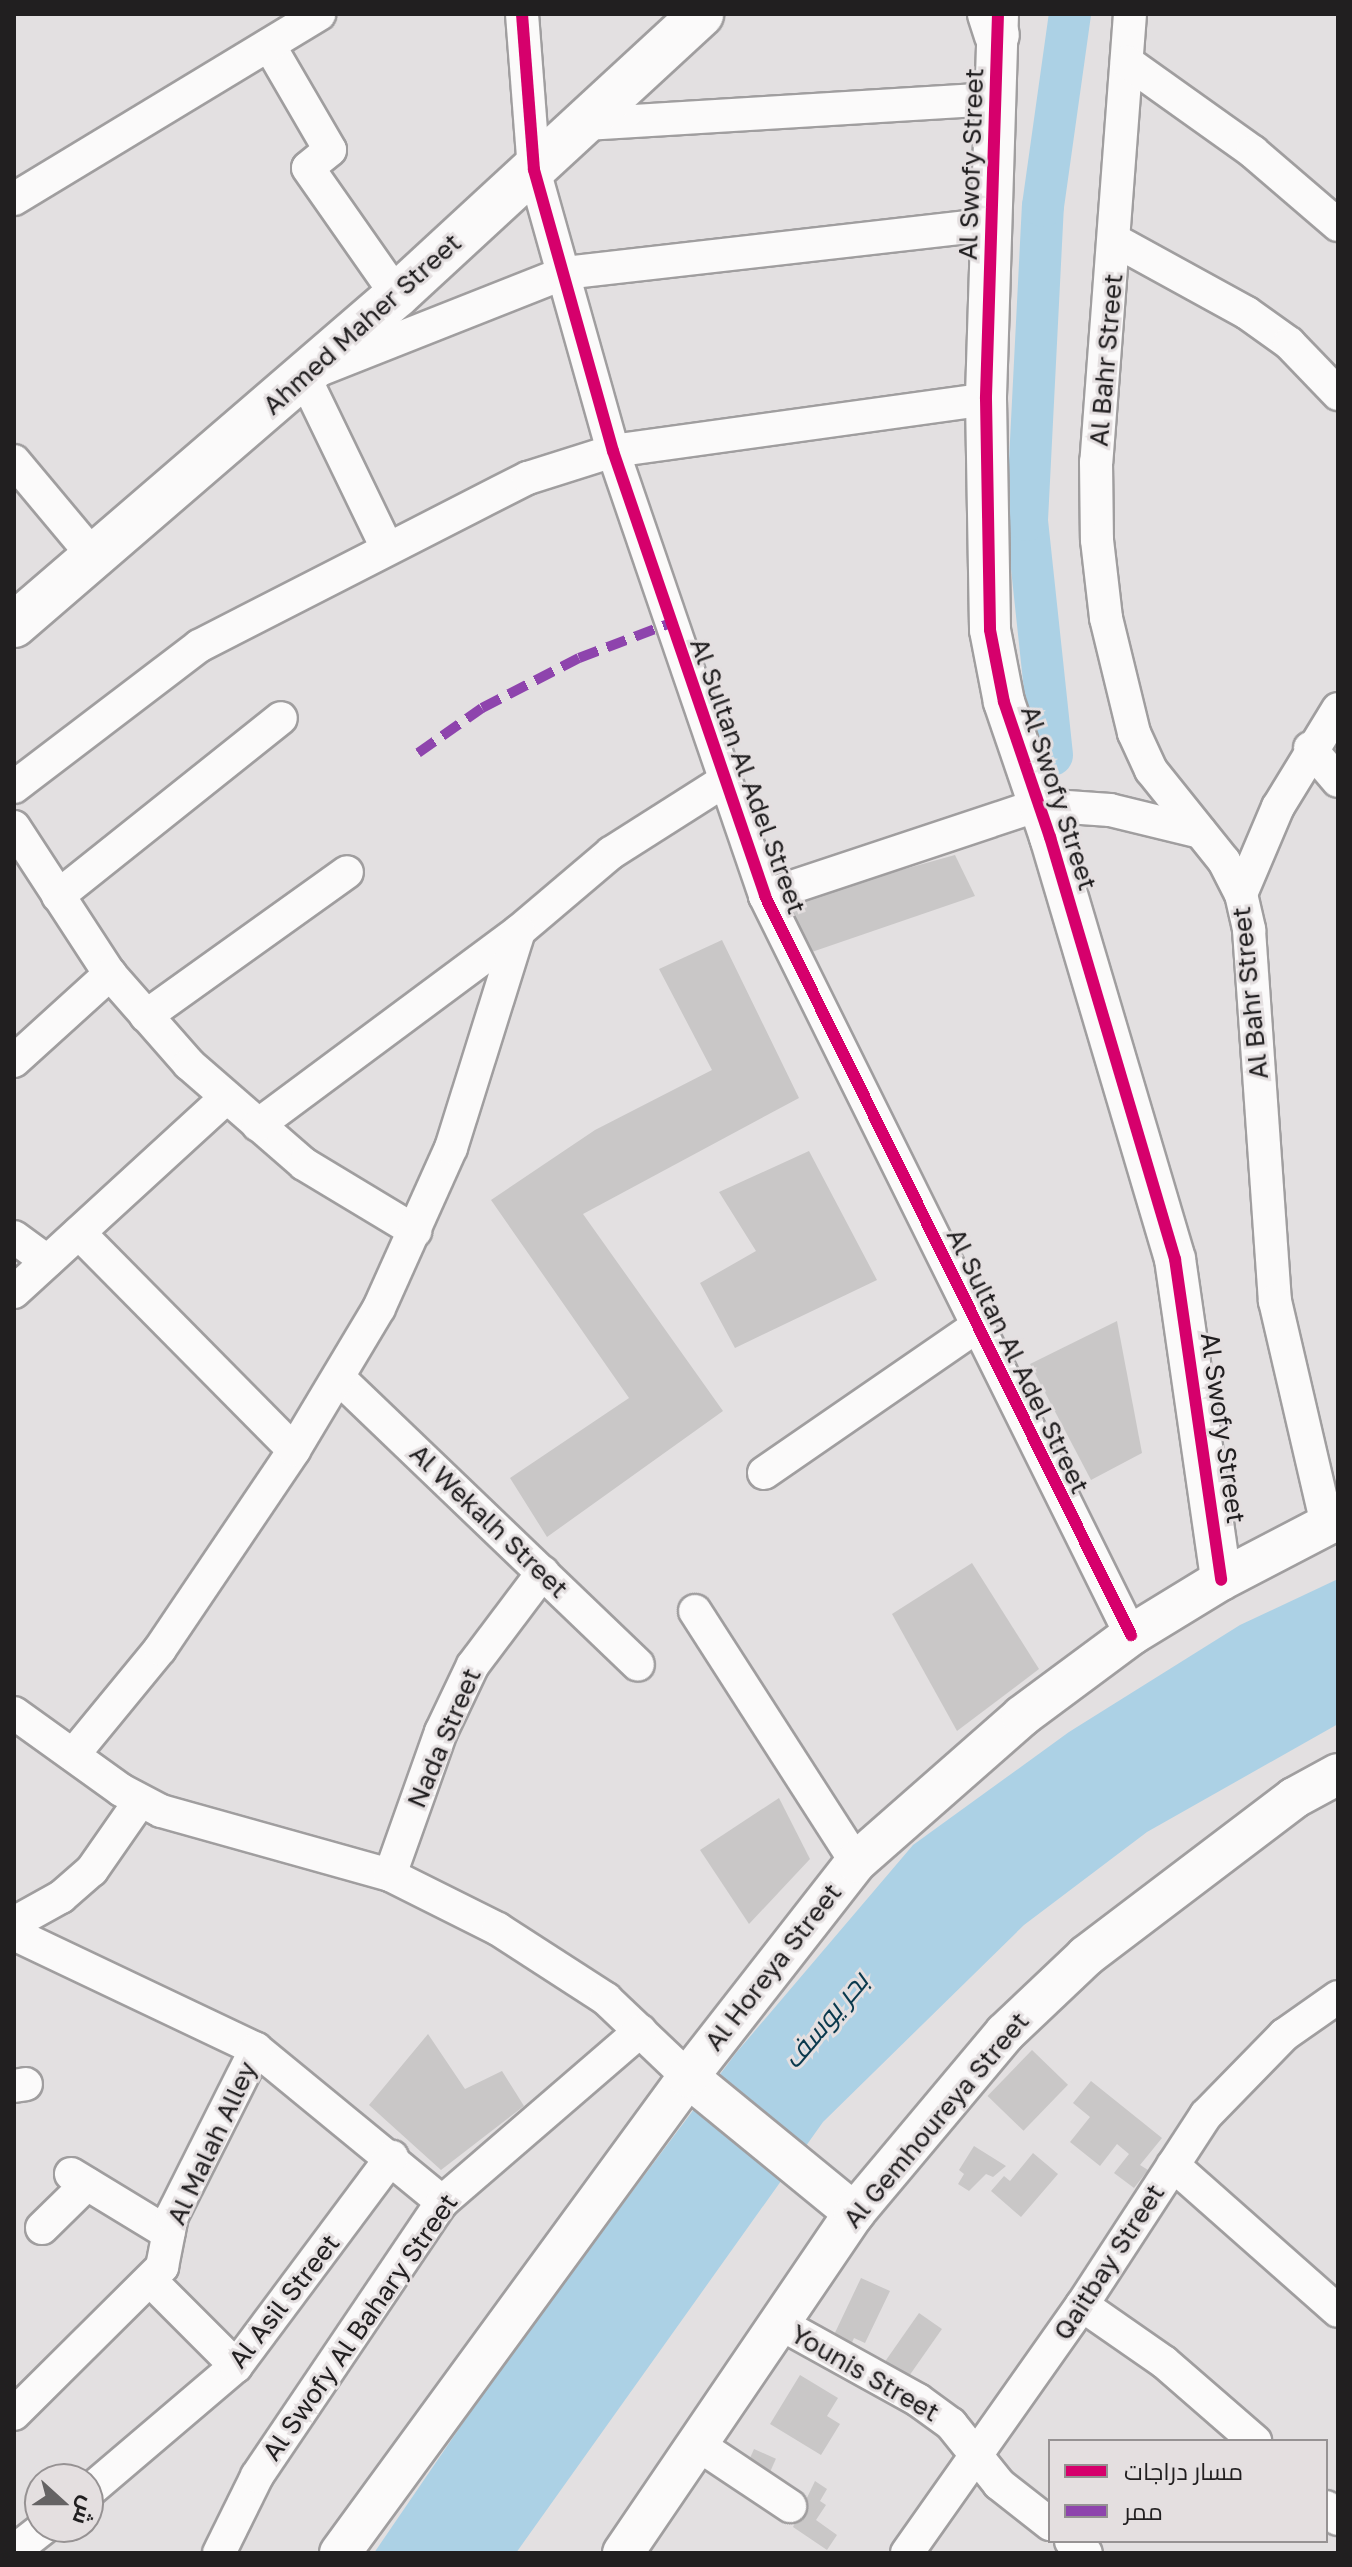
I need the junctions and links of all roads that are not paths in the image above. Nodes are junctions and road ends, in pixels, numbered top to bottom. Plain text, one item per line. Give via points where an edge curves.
1 (319, 14) edge
2 (522, 14) edge
3 (1130, 14) edge
4 (696, 16) edge
5 (995, 21) edge
6 (269, 45) junction
7 (1127, 62) junction
8 (994, 99) junction
9 (585, 124) junction
10 (534, 170) junction
11 (14, 199) edge
12 (991, 224) junction
13 (1338, 225) edge
14 (1116, 241) junction
15 (564, 273) junction
16 (397, 295) junction
17 (304, 376) junction
18 (1338, 394) edge
19 (986, 399) junction
20 (613, 451) junction
21 (14, 461) edge
22 (387, 548) junction
23 (96, 559) junction
24 (14, 625) edge
25 (1338, 709) edge
26 (281, 718) dead end
27 (1310, 748) junction
28 (724, 781) junction
29 (1338, 781) edge
30 (14, 787) edge
31 (1039, 805) junction
32 (14, 827) edge
33 (1201, 833) junction
34 (347, 872) dead end
35 (1241, 894) junction
36 (58, 896) junction
37 (765, 896) junction
38 (519, 931) junction
39 (110, 974) junction
40 (146, 1016) junction
41 (18, 1047) edge
42 (226, 1098) junction
43 (258, 1125) junction
44 (415, 1231) junction
45 (79, 1233) junction
46 (14, 1237) edge
47 (47, 1261) junction
48 (14, 1292) edge
49 (976, 1327) junction
50 (339, 1378) junction
51 (294, 1450) junction
52 (764, 1473) dead end
53 (1332, 1522) edge
54 (543, 1572) junction
55 (1221, 1580) junction
56 (695, 1611) dead end
57 (1131, 1635) junction
58 (638, 1665) dead end
59 (14, 1713) edge
60 (73, 1755) junction
61 (1338, 1774) edge
62 (140, 1801) junction
63 (856, 1862) junction
64 (390, 1875) junction
65 (17, 1921) edge
66 (1338, 1997) edge
67 (640, 2031) junction
68 (256, 2049) junction
69 (700, 2087) junction
70 (392, 2157) junction
71 (1173, 2165) junction
72 (442, 2202) junction
73 (839, 2202) junction
74 (42, 2228) dead end
75 (168, 2233) junction
76 (152, 2282) junction
77 (1082, 2305) junction
78 (1338, 2311) edge
79 (779, 2323) junction
80 (236, 2366) junction
81 (14, 2414) edge
82 (1253, 2439) edge
83 (697, 2444) junction
84 (980, 2454) junction
85 (104, 2478) edge
86 (790, 2506) dead end
87 (1048, 2522) edge
88 (219, 2553) edge
89 (340, 2553) edge
90 (623, 2553) edge
91 (907, 2553) edge

1 - 6 street
2 - 10 street, Al Sultan Al Adel Street
3 - 7 street, Al Bahr Street
4 - 9 main road, Ahmed Maher Street
5 - 8 street, Al Swofy Street
6 - 11 street
6 - 16 street via 330,150 308,168
7 - 13 street via 1253,152
7 - 14 street, Al Bahr Street
8 - 9 street
8 - 12 street, Al Swofy Street
9 - 10 main road, Ahmed Maher Street
10 - 15 street, Al Sultan Al Adel Street
10 - 16 main road, Ahmed Maher Street
12 - 15 street
12 - 19 street, Al Swofy Street
14 - 18 street via 1247,313 1289,343
14 - 33 street, Al Bahr Street via 1096,462 1106,618 1134,733 1173,804
15 - 17 street
15 - 20 street, Al Sultan Al Adel Street
16 - 17 main road, Ahmed Maher Street
17 - 22 street
17 - 23 main road, Ahmed Maher Street
19 - 20 street
19 - 31 street, Al Swofy Street via 990,630 1004,702
20 - 22 street via 528,478
20 - 28 street, Al Sultan Al Adel Street
21 - 23 street
22 - 30 street via 199,646
23 - 24 main road, Ahmed Maher Street
25 - 27 street
26 - 36 street
27 - 29 street
27 - 35 street
28 - 37 street, Al Sultan Al Adel Street
28 - 38 street via 611,853
31 - 33 street via 1110,810
31 - 37 street
31 - 55 street, Al Swofy Street via 1175,1259
32 - 36 street
33 - 35 street, Al Bahr Street
34 - 40 street
35 - 53 street, Al Bahr Street via 1249,930 1275,1301
36 - 39 street
37 - 49 street, Al Sultan Al Adel Street
38 - 43 street
38 - 44 street via 451,1148
39 - 40 street
39 - 41 street
40 - 42 street
42 - 43 street
42 - 45 street
43 - 44 street via 304,1164
44 - 50 street
45 - 47 street
45 - 51 street
46 - 47 street
47 - 48 street
49 - 52 street
49 - 57 street, Al Sultan Al Adel Street
50 - 51 street
50 - 54 street, Al Wekalh Street
51 - 60 street via 160,1649
53 - 55 street, Al Horeya Street
54 - 58 street, Al Wekalh Street
54 - 64 street, Nada Street via 473,1665 441,1732
55 - 57 street, Al Horeya Street
56 - 63 street
57 - 63 street, Al Horeya Street via 1010,1725
59 - 60 street
60 - 62 street
61 - 73 street, Al Gemhoureya Street via 1294,1798 1086,1956
62 - 64 street via 187,1821
62 - 65 street via 92,1870
63 - 69 street, Al Horeya Street
64 - 67 street via 535,1950
65 - 68 street
66 - 71 street, Qaitbay Street via 1241,2075
67 - 69 street
67 - 72 street, Al Swofy Al Bahary Street
68 - 70 street
68 - 75 street, Al Malah Alley
69 - 73 street
69 - 89 street, Al Horeya Street
70 - 72 street
70 - 80 street, Al Asil Street
71 - 77 street, Qaitbay Street
71 - 78 street
72 - 88 street, Al Swofy Al Bahary Street via 257,2476
73 - 79 street, Al Gemhoureya Street
74 - 75 street via 79,2179
75 - 76 street, Al Malah Alley via 162,2267
76 - 80 street
76 - 81 street, Al Malah Alley
77 - 82 street via 1164,2362
77 - 84 street, Qaitbay Street
79 - 83 street, Al Gemhoureya Street
79 - 84 street, Younis Street via 918,2400
80 - 85 street, Al Asil Street
83 - 86 street
83 - 90 street, Al Gemhoureya Street
84 - 87 street, Younis Street via 999,2484
84 - 91 street, Qaitbay Street

